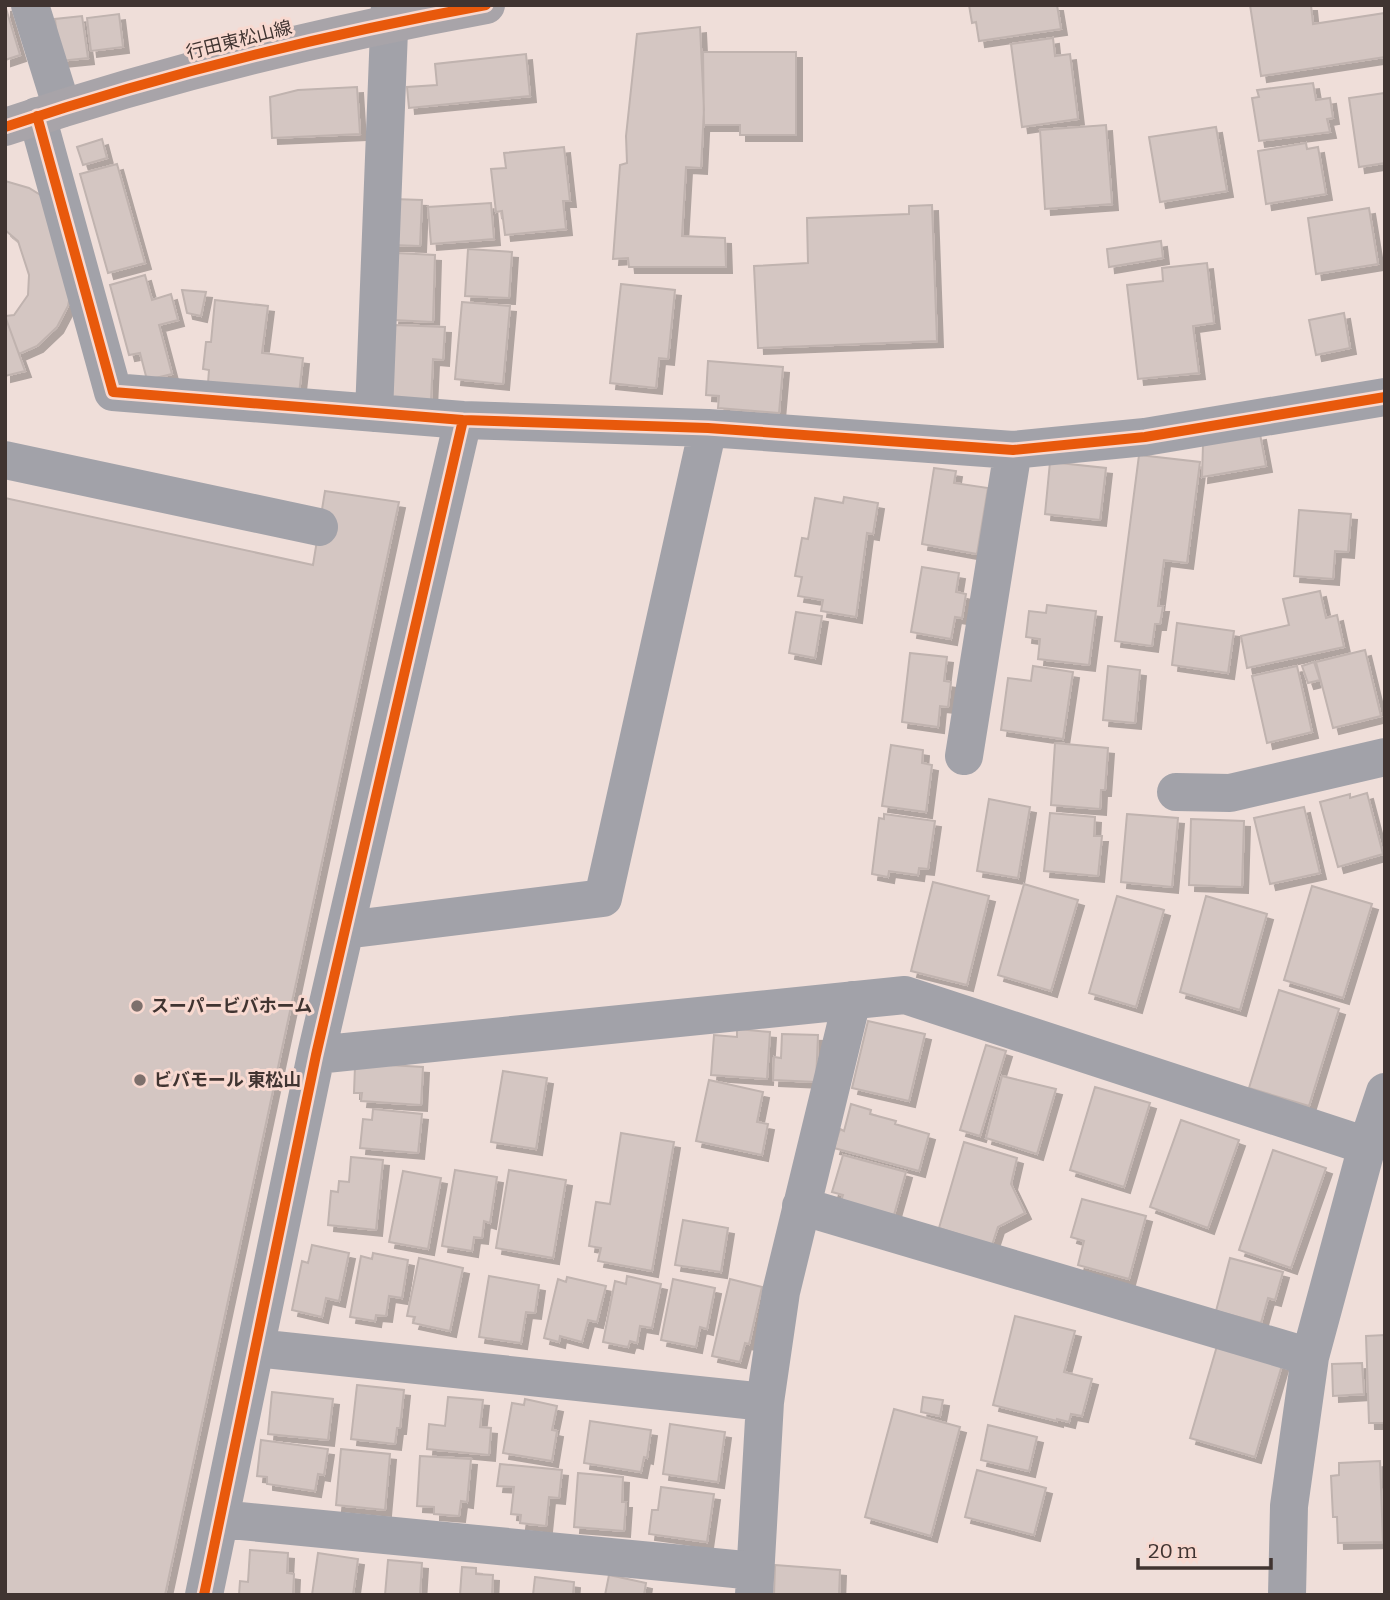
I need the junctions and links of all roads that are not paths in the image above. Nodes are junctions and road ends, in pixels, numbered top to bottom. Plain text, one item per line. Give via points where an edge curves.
1 (30, 5) edge
2 (486, 5) edge
3 (390, 14) edge
4 (35, 117) edge
5 (1385, 397) edge
6 (374, 413) junction
7 (463, 420) junction
8 (708, 428) junction
9 (1013, 450) junction
10 (5, 460) edge
11 (319, 527) dead end
12 (964, 756) dead end
13 (1385, 757) edge
14 (1176, 792) dead end
15 (345, 930) junction
16 (852, 1000) junction
17 (316, 1055) junction
18 (1385, 1092) edge
19 (1367, 1146) junction
20 (801, 1206) junction
21 (256, 1348) junction
22 (1310, 1357) junction
23 (765, 1402) junction
24 (220, 1519) junction
25 (754, 1583) edge
26 (204, 1595) edge
27 (1287, 1595) edge

1 - 4 street
2 - 3 main road, 行田東松山線
3 - 4 main road, 行田東松山線
3 - 6 street
4 - 6 street via 113,392
5 - 9 street via 1145,437
6 - 7 street
7 - 8 street
7 - 15 street
8 - 9 street
8 - 15 street via 603,898
9 - 12 street
10 - 11 street
13 - 14 street via 1230,793
15 - 17 street
16 - 17 street
16 - 19 street via 905,995
16 - 20 street
17 - 21 street
18 - 19 street
19 - 22 street
20 - 22 street
20 - 23 street via 781,1292
21 - 23 street
21 - 24 street
22 - 27 street via 1289,1506
23 - 25 street
24 - 25 street
24 - 26 street

